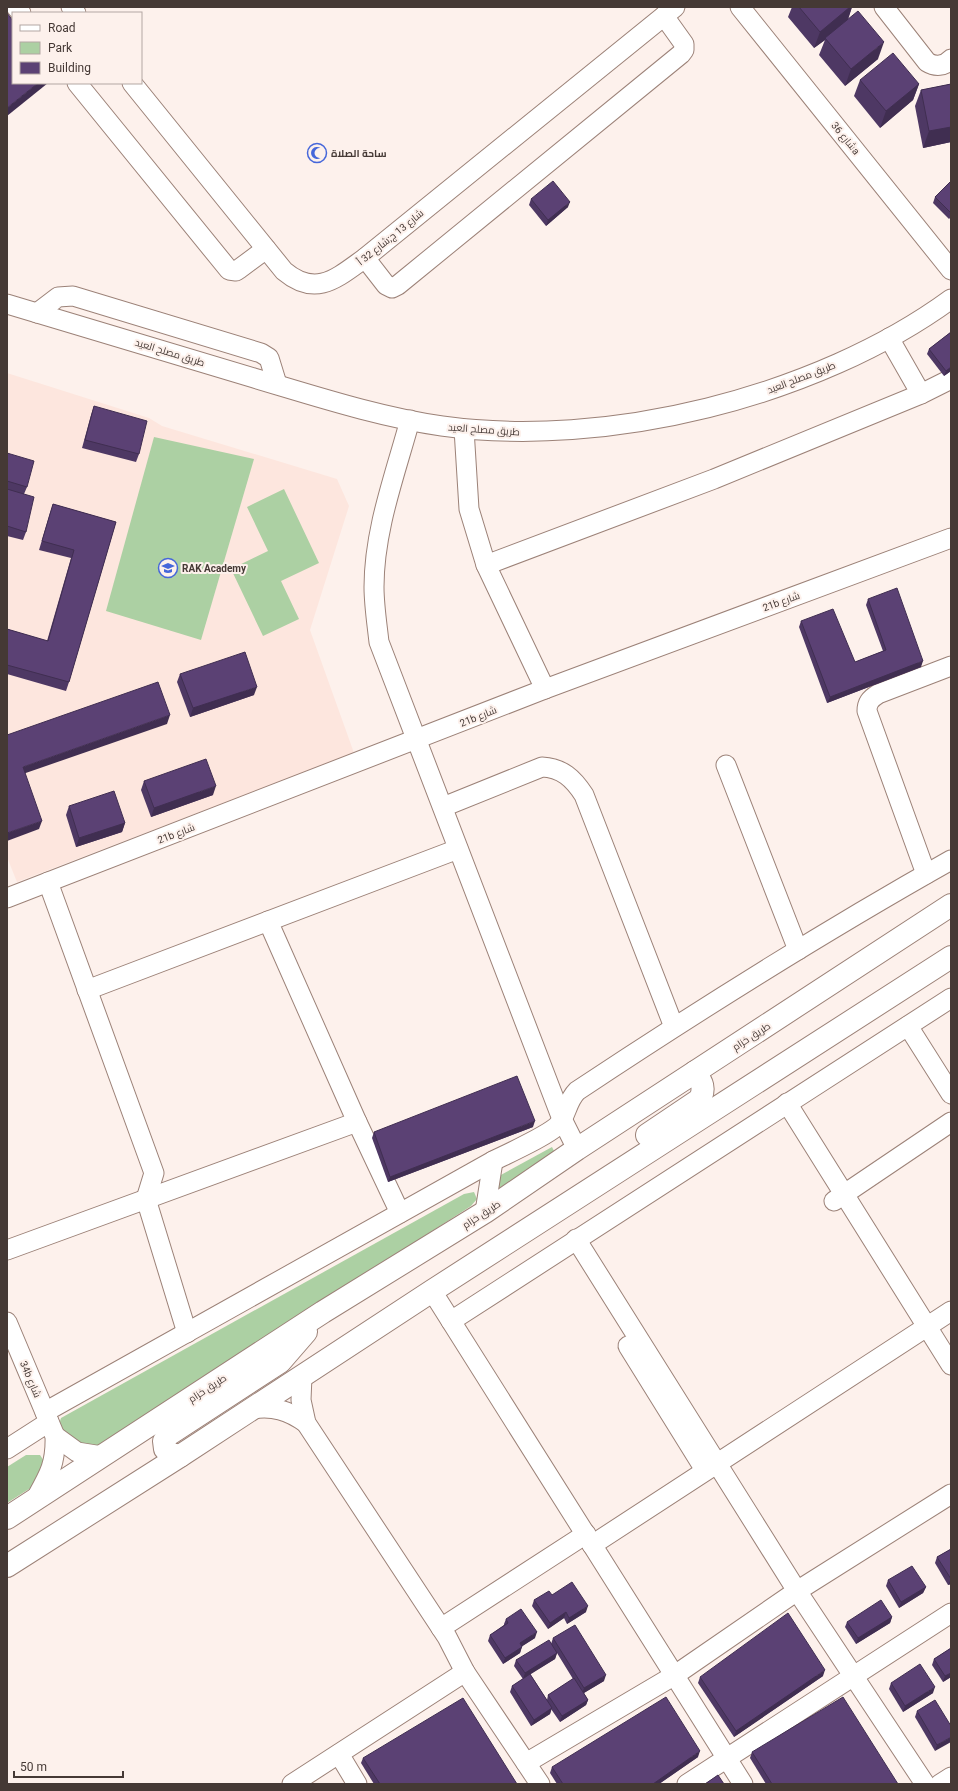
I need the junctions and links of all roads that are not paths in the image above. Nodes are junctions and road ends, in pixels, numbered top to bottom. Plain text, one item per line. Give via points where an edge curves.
1 (740, 7) edge
2 (884, 7) edge
3 (669, 12) edge
4 (951, 59) edge
5 (78, 84) edge
6 (133, 84) edge
7 (266, 249) junction
8 (365, 258) junction
9 (951, 270) edge
10 (951, 299) edge
11 (7, 304) edge
12 (37, 313) junction
13 (889, 338) junction
14 (951, 379) edge
15 (277, 384) junction
16 (921, 394) junction
17 (410, 420) junction
18 (464, 429) junction
19 (951, 538) edge
20 (486, 564) junction
21 (951, 666) edge
22 (545, 689) junction
23 (417, 740) junction
24 (726, 765) dead end
25 (442, 807) junction
26 (458, 849) junction
27 (951, 860) edge
28 (926, 874) junction
29 (48, 882) junction
30 (7, 898) edge
31 (951, 905) edge
32 (268, 921) junction
33 (798, 950) junction
34 (951, 957) edge
35 (87, 990) junction
36 (951, 998) edge
37 (908, 1026) junction
38 (674, 1027) junction
39 (695, 1072) junction
40 (951, 1094) edge
41 (782, 1107) junction
42 (562, 1119) junction
43 (357, 1122) junction
44 (951, 1122) edge
45 (577, 1149) junction
46 (493, 1161) junction
47 (616, 1172) junction
48 (839, 1197) junction
49 (146, 1199) junction
50 (485, 1212) junction
51 (400, 1213) junction
52 (571, 1243) junction
53 (7, 1250) edge
54 (432, 1290) junction
55 (951, 1311) edge
56 (323, 1312) junction
57 (451, 1321) junction
58 (7, 1322) edge
59 (922, 1329) junction
60 (187, 1333) junction
61 (951, 1365) edge
62 (302, 1376) junction
63 (252, 1409) junction
64 (50, 1423) junction
65 (306, 1423) junction
66 (7, 1449) edge
67 (102, 1456) junction
68 (180, 1456) junction
69 (711, 1467) junction
70 (951, 1494) edge
71 (35, 1500) junction
72 (7, 1518) edge
73 (589, 1539) junction
74 (7, 1566) edge
75 (797, 1591) junction
76 (951, 1613) edge
77 (441, 1628) junction
78 (465, 1672) junction
79 (675, 1675) junction
80 (854, 1676) junction
81 (339, 1754) junction
82 (727, 1758) junction
83 (526, 1763) junction
84 (951, 1777) edge
85 (292, 1784) edge
86 (357, 1784) edge
87 (540, 1784) edge
88 (687, 1784) edge
89 (744, 1784) edge
90 (925, 1784) edge
91 (940, 1784) edge

1 - 9 street, شارع 36a
2 - 4 street via 926,62 940,66
3 - 8 street, شارع 13 ج;شارع 32 أ
3 - 8 street via 684,44 681,54 410,275 395,287 389,287
5 - 7 street via 229,270 236,271
6 - 7 street, شارع 13 ج;شارع 32 أ
7 - 8 street, شارع 13 ج;شارع 32 أ via 284,271 306,284 331,281
10 - 13 street, طريق مصلح العيد
11 - 12 street, طريق مصلح العيد
12 - 15 street, طريق مصلح العيد
12 - 15 street via 58,297 73,296 262,353 269,358
13 - 16 street
13 - 18 street, طريق مصلح العيد via 802,378 748,397 691,412 584,429 519,432
14 - 16 street
15 - 17 street, طريق مصلح العيد
16 - 20 street via 714,479
17 - 18 street, طريق مصلح العيد
17 - 23 street via 383,515 376,553 374,588 379,642
18 - 20 street via 469,509
19 - 22 street, 21b شارع
20 - 22 street
21 - 28 street via 878,694 867,704 867,711
22 - 23 street, 21b شارع
23 - 25 street
23 - 29 street, 21b شارع
24 - 33 street
25 - 26 street
25 - 38 street via 542,767 553,768 566,774 578,785
26 - 32 street
26 - 42 street
27 - 28 street
28 - 33 street
29 - 30 street, 21b شارع
29 - 35 street
31 - 39 main road, طريق خزام
32 - 35 street
32 - 43 street
33 - 38 street
34 - 47 main road
35 - 49 street via 154,1173
36 - 37 street
37 - 40 street
37 - 41 street
38 - 42 street via 576,1091
39 - 45 main road, طريق خزام
39 - 47 main road via 702,1085 703,1093 699,1100 628,1150
41 - 48 street
41 - 52 street
42 - 45 street
42 - 46 street via 554,1129
43 - 49 street
43 - 51 street
44 - 48 street
45 - 50 main road, طريق خزام
46 - 50 street
46 - 51 street
47 - 54 main road
48 - 59 street
49 - 53 street
49 - 60 street
50 - 56 main road, طريق خزام
51 - 60 street
52 - 57 street
52 - 69 street
54 - 57 street
54 - 62 main road
55 - 59 street
56 - 67 main road, طريق خزام
56 - 68 main road via 280,1362 168,1436 164,1441 165,1449
57 - 73 street
58 - 64 street, 34b شارع
59 - 61 street
59 - 69 street
60 - 64 street
62 - 63 main road
62 - 65 street via 301,1400
63 - 65 street via 280,1409 294,1414
63 - 68 main road
64 - 66 street
64 - 67 street via 77,1452
64 - 71 street, 34b شارع via 56,1453 52,1469
65 - 77 street
67 - 71 main road, طريق خزام
68 - 74 main road
69 - 73 street
69 - 75 street
70 - 75 street
71 - 72 main road, طريق خزام
73 - 77 street
73 - 79 street
75 - 79 street
75 - 80 street
76 - 80 street
77 - 78 street
78 - 81 street
78 - 83 street
79 - 82 street
79 - 83 street
80 - 82 street
80 - 90 street
81 - 85 street
81 - 86 street
82 - 88 street
82 - 89 street
83 - 87 street
84 - 91 street

